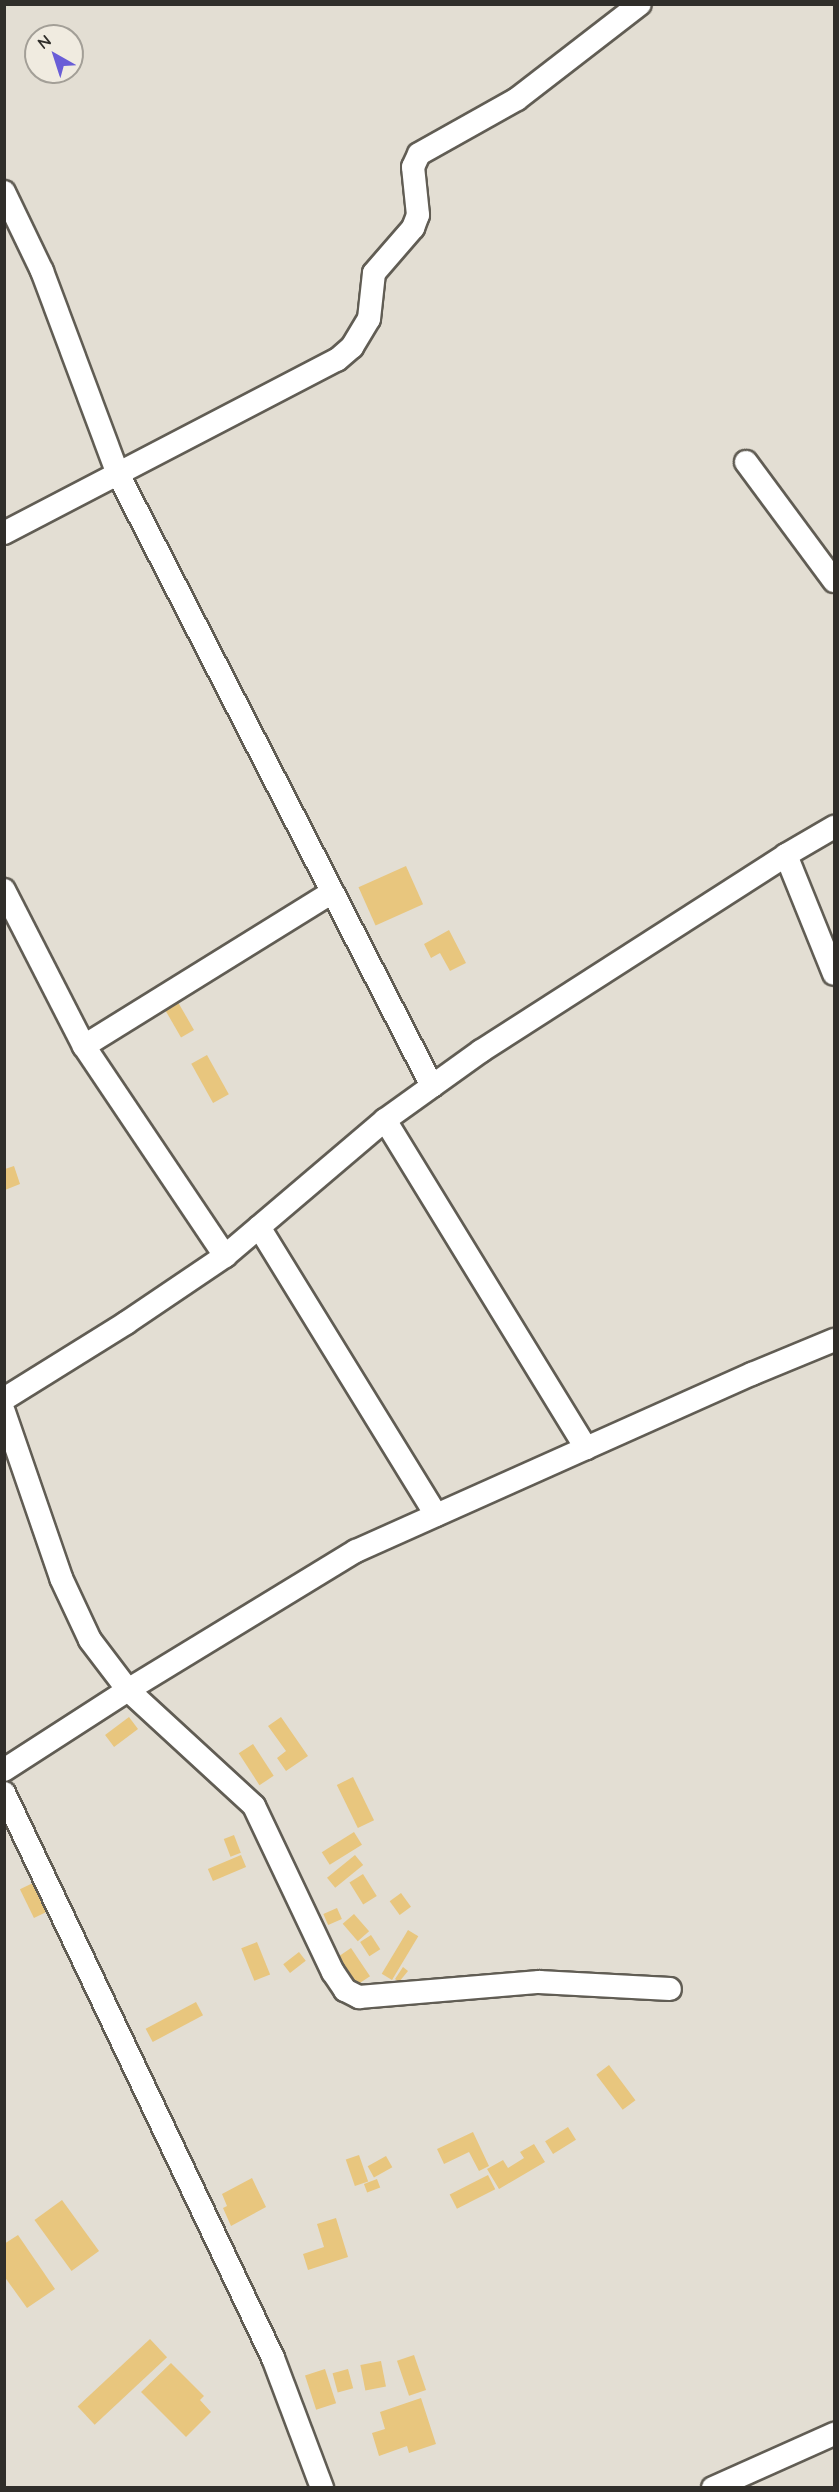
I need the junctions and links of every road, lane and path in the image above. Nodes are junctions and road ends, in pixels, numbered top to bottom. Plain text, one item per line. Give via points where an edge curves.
1 (640, 4) edge
2 (4, 192) edge
3 (746, 462) dead end
4 (118, 474) junction
5 (4, 533) edge
6 (834, 581) edge
7 (834, 827) edge
8 (786, 855) junction
9 (332, 892) junction
10 (7, 903) edge
11 (834, 975) edge
12 (84, 1046) junction
13 (432, 1086) junction
14 (385, 1120) junction
15 (259, 1227) junction
16 (225, 1256) junction
17 (834, 1341) edge
18 (4, 1399) edge
19 (4, 1412) edge
20 (586, 1448) junction
21 (436, 1515) junction
22 (128, 1690) junction
23 (4, 1770) edge
24 (4, 1793) edge
25 (670, 1989) dead end
26 (834, 2433) edge
27 (322, 2487) edge
28 (713, 2487) edge

1 - 4 street via 517,99 419,154 413,167 418,215 413,228 374,273 369,319 352,347 337,360
2 - 4 street via 42,271
3 - 6 street
4 - 5 street
4 - 9 street
7 - 8 street
8 - 11 street
8 - 13 street
9 - 12 street
9 - 13 street
10 - 12 street
12 - 16 street
13 - 14 street
14 - 15 street
14 - 20 street
15 - 16 street
15 - 21 street
16 - 18 street
17 - 20 street
19 - 22 street via 74,1609 90,1640
20 - 21 street
21 - 22 street via 356,1551
22 - 23 street
22 - 25 street via 254,1806 345,1990 359,1997 539,1982
24 - 27 street via 273,2358
26 - 28 street

